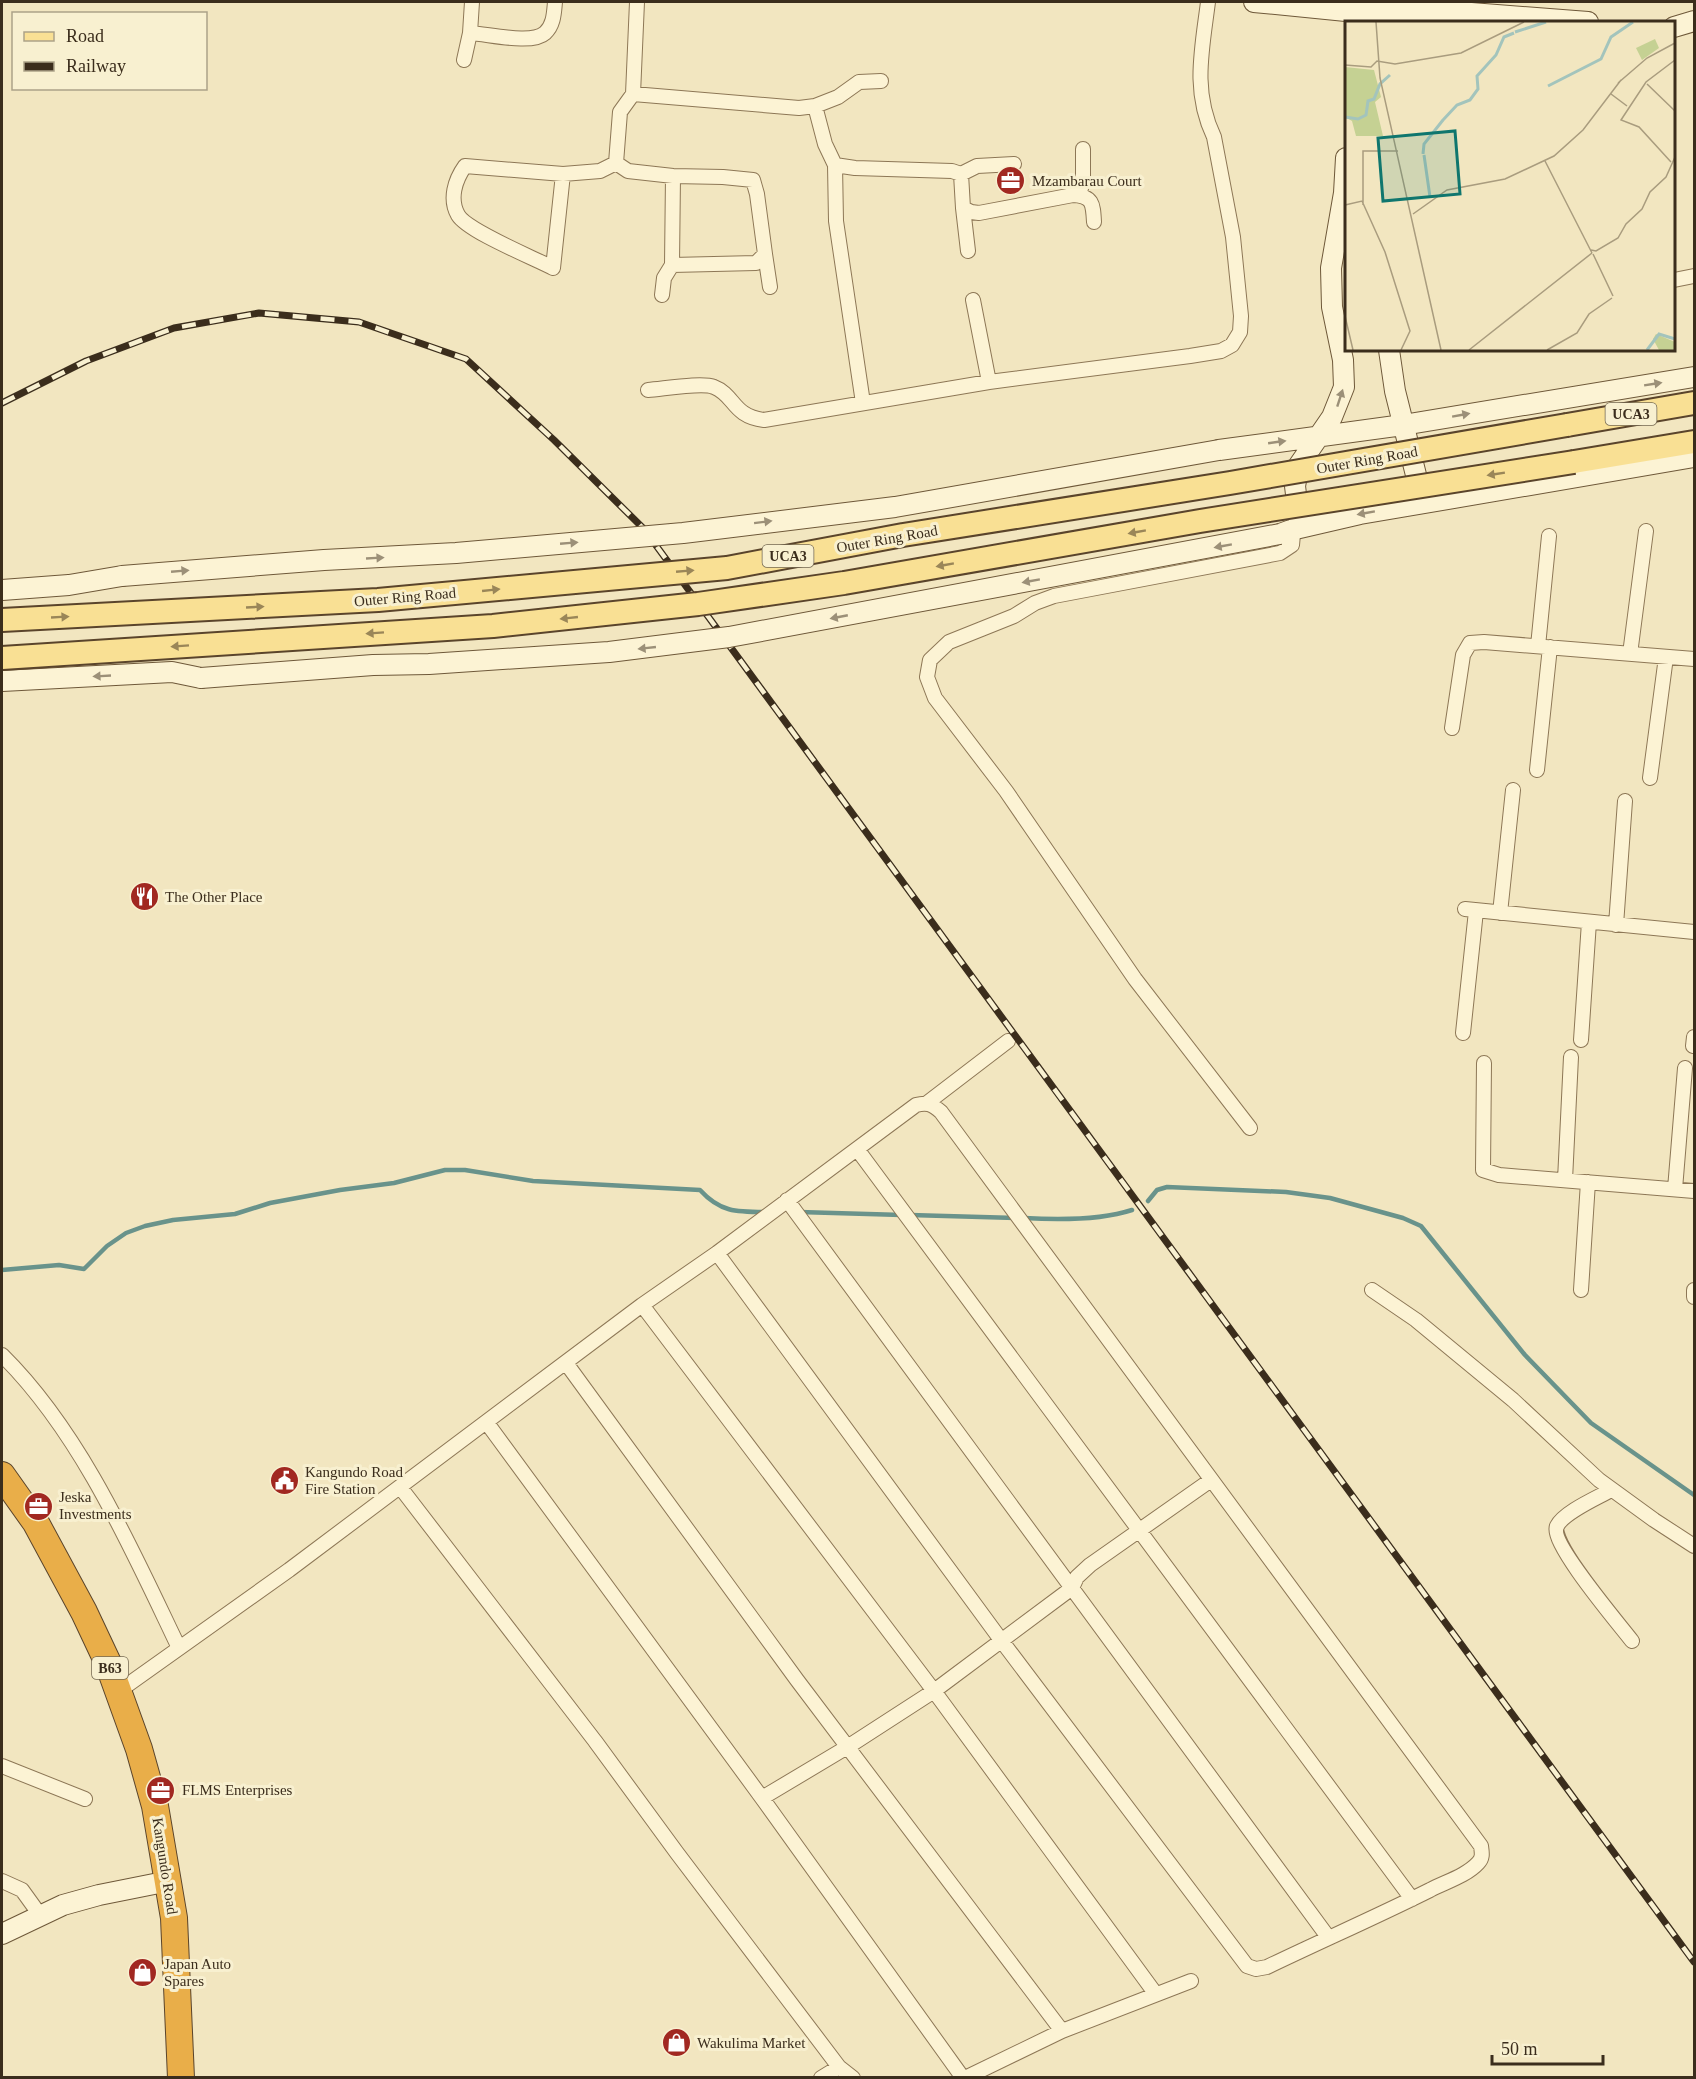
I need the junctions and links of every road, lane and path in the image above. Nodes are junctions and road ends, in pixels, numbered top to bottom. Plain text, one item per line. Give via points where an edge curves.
1 (472, 2) edge
2 (555, 2) edge
3 (637, 2) edge
4 (1208, 2) edge
5 (1254, 2) edge
6 (1357, 12) edge
7 (1575, 21) edge
8 (1695, 21) edge
9 (1675, 27) edge
10 (470, 33) junction
11 (464, 60) dead end
12 (881, 81) dead end
13 (633, 94) junction
14 (815, 106) junction
15 (1083, 149) dead end
16 (616, 163) junction
17 (1014, 164) dead end
18 (835, 165) junction
19 (563, 174) junction
20 (961, 174) junction
21 (673, 176) junction
22 (1078, 195) junction
23 (1345, 196) edge
24 (963, 208) junction
25 (1094, 222) dead end
26 (968, 251) dead end
27 (765, 254) junction
28 (672, 265) junction
29 (1695, 276) edge
30 (1675, 280) edge
31 (770, 287) dead end
32 (662, 295) dead end
33 (973, 300) dead end
34 (1342, 328) edge
35 (1389, 351) edge
36 (1695, 377) edge
37 (989, 382) junction
38 (648, 390) dead end
39 (1695, 403) edge
40 (863, 404) junction
41 (1403, 424) junction
42 (1319, 436) junction
43 (1695, 442) edge
44 (1695, 457) edge
45 (1424, 504) junction
46 (1291, 530) junction
47 (1646, 531) dead end
48 (1549, 536) dead end
49 (2, 590) edge
50 (2, 620) edge
51 (1544, 647) junction
52 (1630, 654) junction
53 (2, 657) edge
54 (1666, 657) junction
55 (1695, 659) edge
56 (2, 681) edge
57 (1452, 728) dead end
58 (1537, 770) dead end
59 (1650, 778) dead end
60 (1513, 790) dead end
61 (1625, 801) dead end
62 (1500, 913) junction
63 (1589, 922) junction
64 (1616, 925) junction
65 (1695, 932) edge
66 (1463, 1033) dead end
67 (1581, 1040) dead end
68 (1008, 1041) dead end
69 (1571, 1057) dead end
70 (1484, 1063) dead end
71 (1685, 1068) dead end
72 (927, 1103) junction
73 (1250, 1128) dead end
74 (858, 1149) junction
75 (1565, 1180) junction
76 (1588, 1182) junction
77 (1675, 1189) junction
78 (1695, 1191) edge
79 (787, 1200) junction
80 (717, 1253) junction
81 (1372, 1290) dead end
82 (1581, 1290) dead end
83 (1695, 1290) edge
84 (1694, 1297) edge
85 (642, 1305) junction
86 (2, 1354) edge
87 (566, 1363) junction
88 (487, 1423) junction
89 (2, 1475) edge
90 (1211, 1480) junction
91 (400, 1487) junction
92 (1611, 1490) junction
93 (1140, 1532) junction
94 (1695, 1546) edge
95 (1072, 1588) junction
96 (1000, 1640) junction
97 (1632, 1641) dead end
98 (179, 1648) junction
99 (119, 1691) junction
100 (934, 1691) junction
101 (849, 1746) junction
102 (2, 1766) edge
103 (762, 1798) junction
104 (85, 1799) dead end
105 (2, 1881) edge
106 (169, 1881) junction
107 (1412, 1899) junction
108 (40, 1915) junction
109 (2, 1934) edge
110 (1328, 1937) junction
111 (1191, 1981) dead end
112 (1155, 1993) junction
113 (1062, 2031) junction
114 (840, 2067) junction
115 (181, 2078) edge
116 (821, 2078) edge
117 (853, 2078) edge
118 (964, 2078) edge

1 - 10 street
2 - 10 street via 547,32 535,39
3 - 13 street
4 - 37 street via 1199,76 1233,237 1241,316 1236,339 1221,351
5 - 6 main road
6 - 7 main road via 1471,13
8 - 9 main road
10 - 11 street
12 - 14 street via 859,82 838,97
13 - 14 street via 799,108
13 - 16 street via 620,112
14 - 18 street
15 - 22 street via 1083,181
16 - 19 street via 600,171
16 - 21 street via 628,171
17 - 20 street via 977,166
18 - 20 street
18 - 40 street via 836,221
19 - 19 street via 465,166 458,177 453,203 459,217 475,230 553,268
20 - 24 street
21 - 27 street via 753,180
21 - 28 street
22 - 24 street via 979,213
22 - 25 street via 1089,199
23 - 34 main road via 1331,268 1332,307
24 - 26 street
27 - 28 street via 756,262
27 - 31 street
28 - 32 street via 664,278
29 - 30 street
33 - 37 street
42 -> 34 main road via 1344,387
35 - 41 main road
41 -> 36 main road, Outer Ring Road / UCA3
37 - 40 street
38 - 40 street via 715,387 750,418 764,420
50 -> 39 main road, Outer Ring Road / UCA3, bridge via 378,600 726,568 903,534 1230,483
41 - 42 main road, Outer Ring Road / UCA3
41 - 45 main road
42 - 46 main road via 1296,475
49 -> 42 main road, Outer Ring Road / UCA3, bridge via 122,576 683,533 895,507
43 -> 53 main road, UCA3, bridge via 698,604 493,626
44 - 45 main road
45 -> 46 main road
46 -> 56 main road, bridge via 729,638 609,652 201,678 172,672
46 - 73 street via 1292,545 1280,553 1054,596 1035,603 1014,616 949,642 930,660 927,677 935,699 1006,791 1136,979
47 - 52 street
48 - 51 street
51 - 52 street
51 - 57 street via 1470,643 1463,655
51 - 58 street
52 - 54 street
54 - 55 street
54 - 59 street
60 - 62 street
61 - 64 street
62 - 63 street
62 - 66 street via 1471,910
63 - 64 street
63 - 67 street
64 - 65 street
68 - 72 street
69 - 75 street
70 - 75 street via 1482,1170
71 - 77 street
72 - 74 street via 916,1105
72 - 90 street via 941,1112
74 - 79 street
74 - 93 street
75 - 76 street
76 - 77 street
76 - 82 street
77 - 78 street
79 - 80 street
79 - 95 street
80 - 85 street
80 - 96 street
81 - 92 street via 1416,1320 1512,1400
83 - 84 street
85 - 87 street
85 - 100 street
86 - 98 street via 68,1437 123,1532
87 - 88 street
87 - 101 street
88 - 91 street
88 - 103 street
89 - 99 highway, Kangundo Road / B63 via 36,1523 84,1612
90 - 93 street
90 - 107 street via 1481,1846 1480,1862
91 - 98 street
91 - 114 street
92 - 94 street
92 - 97 street via 1560,1522 1557,1537
93 - 95 street via 1090,1565
93 - 107 street
95 - 96 street
95 - 110 street
96 - 100 street
96 - 110 street via 1246,1966 1267,1967
98 - 99 street
99 - 106 highway, Kangundo Road / B63 via 155,1806
100 - 101 street
100 - 112 street
101 - 103 street
101 - 113 street
102 - 104 street
103 - 118 street
105 - 108 street via 22,1890
106 - 108 main road via 99,1895
106 - 115 highway, Kangundo Road / B63 via 176,1932
107 - 110 street
108 - 109 main road
111 - 112 street
112 - 113 street
113 - 118 street
114 - 116 street
114 - 117 street

